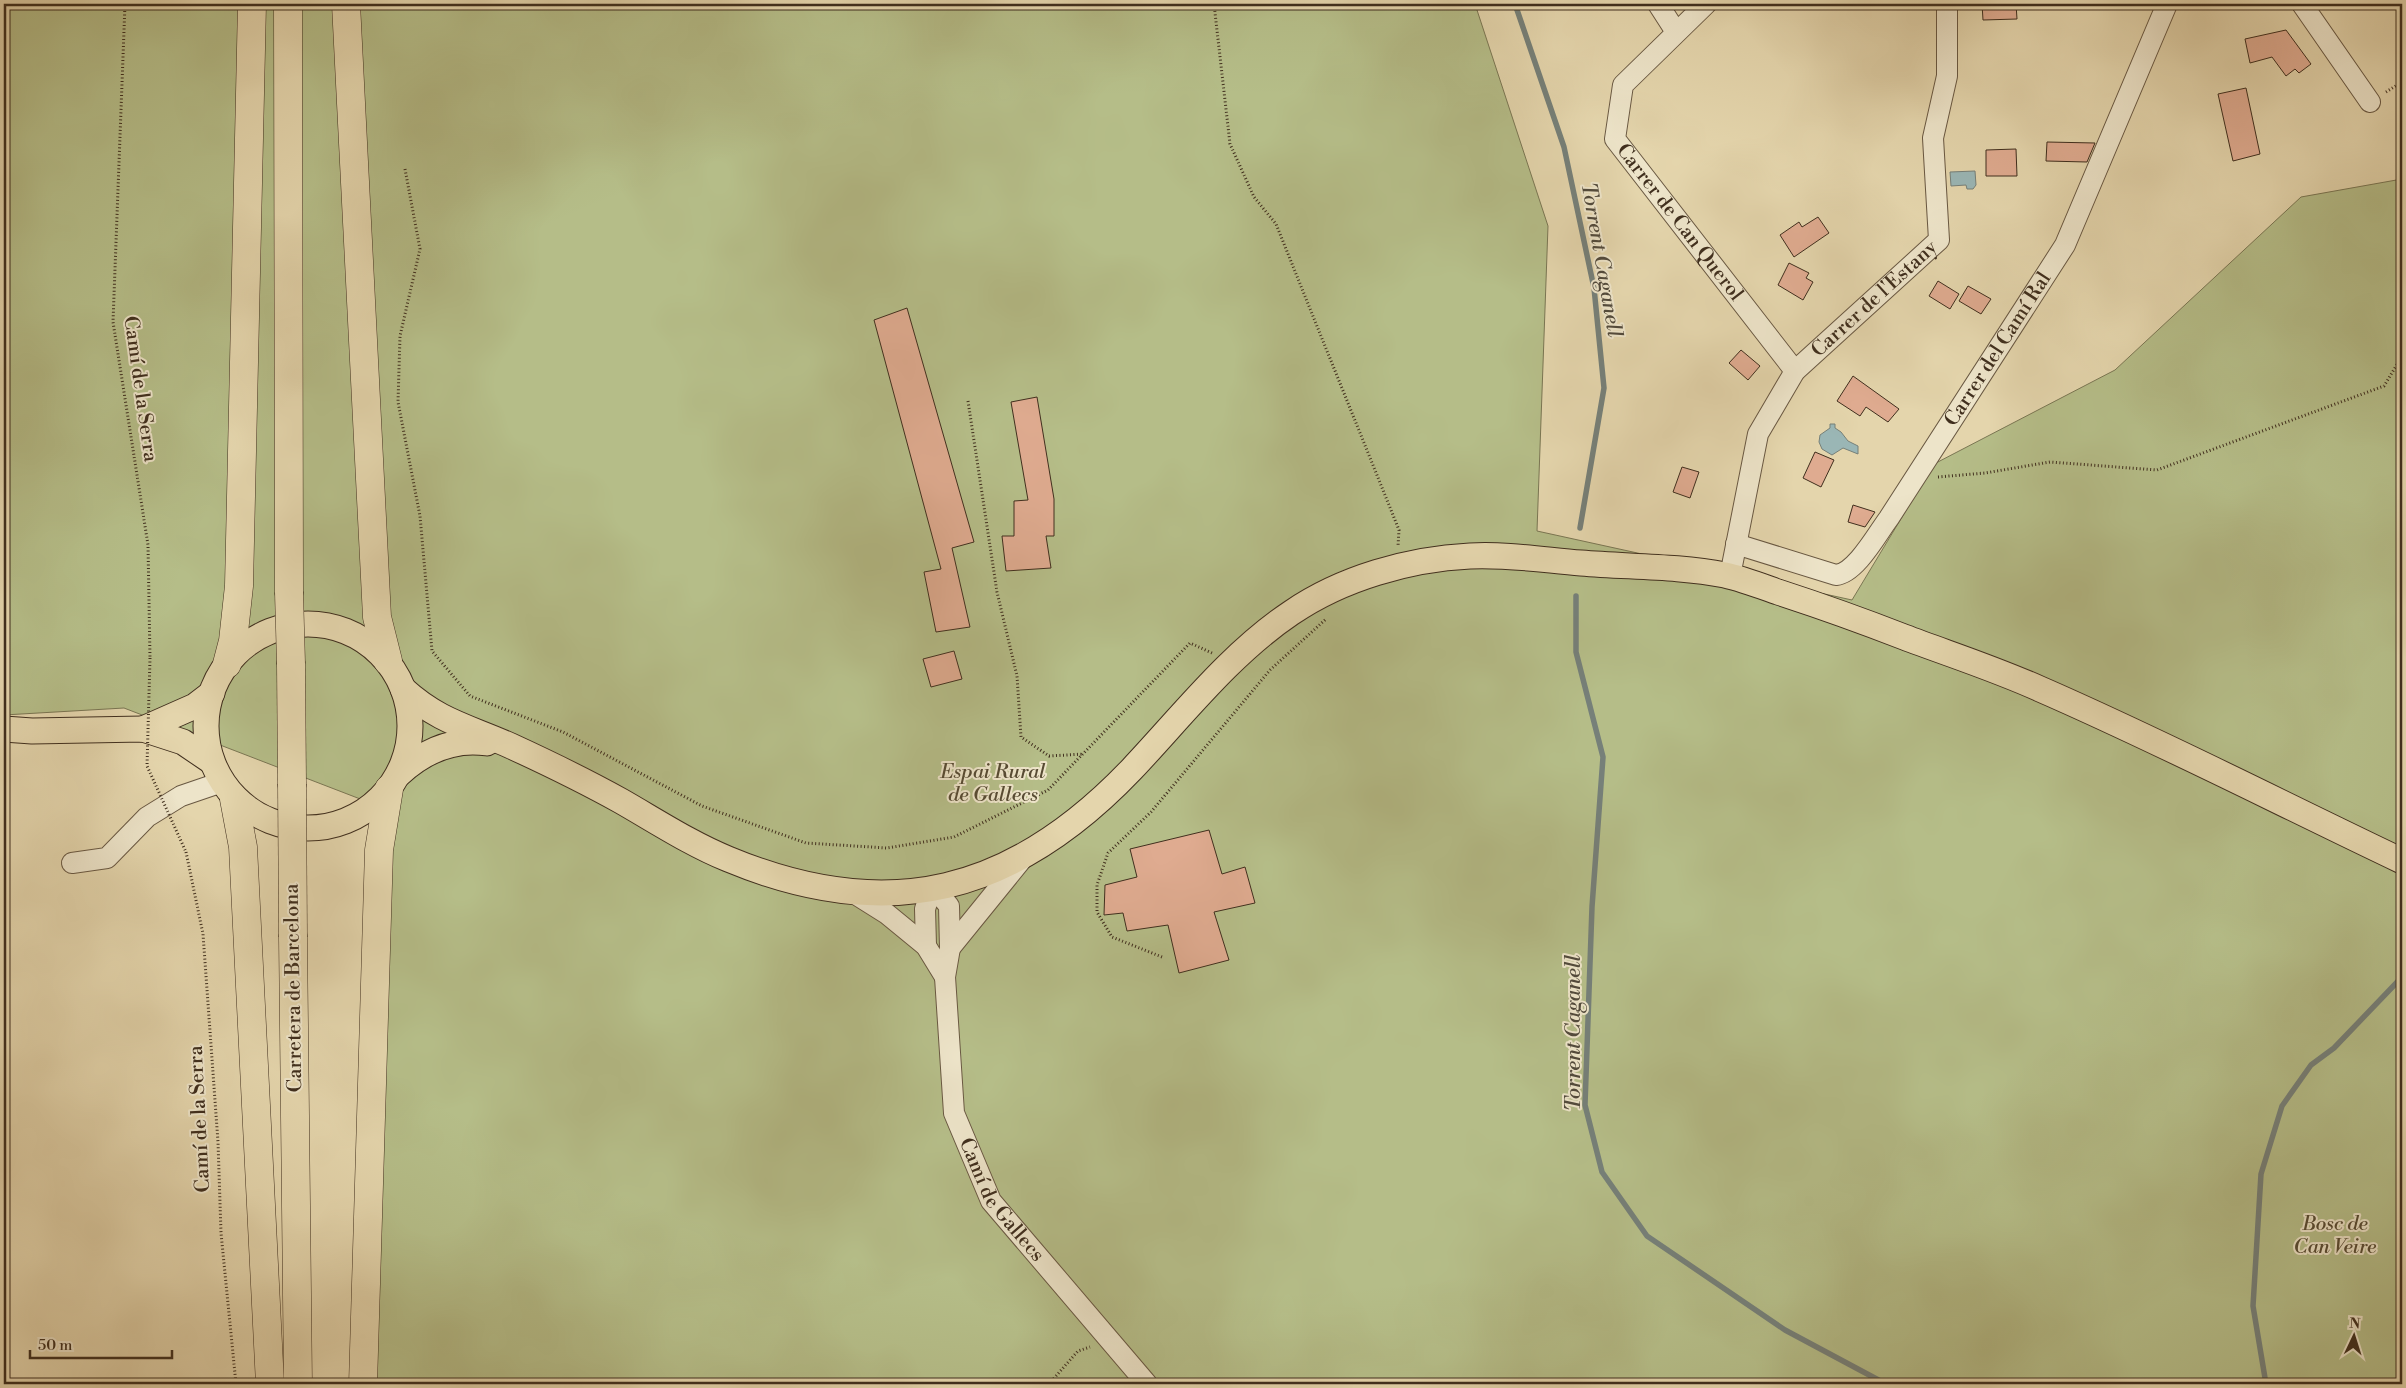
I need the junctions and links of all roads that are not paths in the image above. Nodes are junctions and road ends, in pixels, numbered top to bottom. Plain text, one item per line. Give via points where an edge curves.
1 (252, 4) edge
2 (288, 4) edge
3 (346, 4) edge
4 (1658, 4) edge
5 (1706, 4) edge
6 (1947, 4) edge
7 (2167, 4) edge
8 (2302, 4) edge
9 (1676, 32) junction
10 (2370, 102) dead end
11 (1795, 371) junction
12 (1736, 544) junction
13 (1730, 576) junction
14 (388, 661) junction
15 (227, 664) junction
16 (403, 690) junction
17 (212, 693) junction
18 (4, 729) edge
19 (144, 729) junction
20 (30, 730) junction
21 (4, 735) edge
22 (514, 747) junction
23 (222, 780) junction
24 (394, 781) junction
25 (1024, 857) junction
26 (2402, 861) edge
27 (72, 863) dead end
28 (931, 890) junction
29 (852, 892) junction
30 (926, 946) junction
31 (950, 948) junction
32 (945, 977) junction
33 (270, 1384) edge
34 (298, 1384) edge
35 (363, 1384) edge
36 (1146, 1384) edge

1 - 15 highway via 239,586
2 - 34 highway, Carretera de Barcelona, bridge via 289,592
3 - 14 highway via 377,617
4 - 9 street
5 - 9 street, Carrer de Can Querol
6 - 11 street, Carrer de l'Estany via 1947,76 1934,138 1939,240
7 - 12 street, Carrer del Camí Ral via 2065,245 1889,518 1858,560 1843,575
8 - 10 street
9 - 11 street, Carrer de Can Querol via 1623,84 1615,139
11 - 12 street, Carrer de l'Estany via 1758,434
12 - 13 street, Carrer de l'Estany
13 - 25 main road via 1506,556 1468,556 1415,563 1362,578 1290,613 1233,662 1127,775 1087,811
13 - 26 main road via 1828,608 2034,686
14 - 15 main road via 367,642 348,633 327,626 300,623 270,630
14 - 16 main road
15 - 17 main road
16 - 22 main road via 431,713
16 - 24 main road via 409,710 410,731 406,754
17 - 19 main road via 195,706
17 - 23 main road via 206,731
18 - 20 main road
19 - 20 main road
19 - 23 main road via 182,742
20 - 21 main road
22 - 24 main road via 457,742 422,756
22 - 29 main road via 731,860 785,879
23 - 24 main road via 252,813 271,822 297,828 329,827 346,821 367,810
23 - 27 street via 181,796 147,817 107,858
23 - 33 highway via 243,847
24 - 35 highway via 379,850
25 - 28 main road via 1000,869
25 - 31 street, Camí de Gallecs
28 - 29 main road
28 - 30 street, Camí de Gallecs via 925,908
28 - 31 street, Camí de Gallecs via 949,906
29 - 30 street, Camí de Gallecs via 887,914
30 - 32 street, Camí de Gallecs
31 - 32 street, Camí de Gallecs
32 - 36 street, Camí de Gallecs via 954,1113 991,1202

